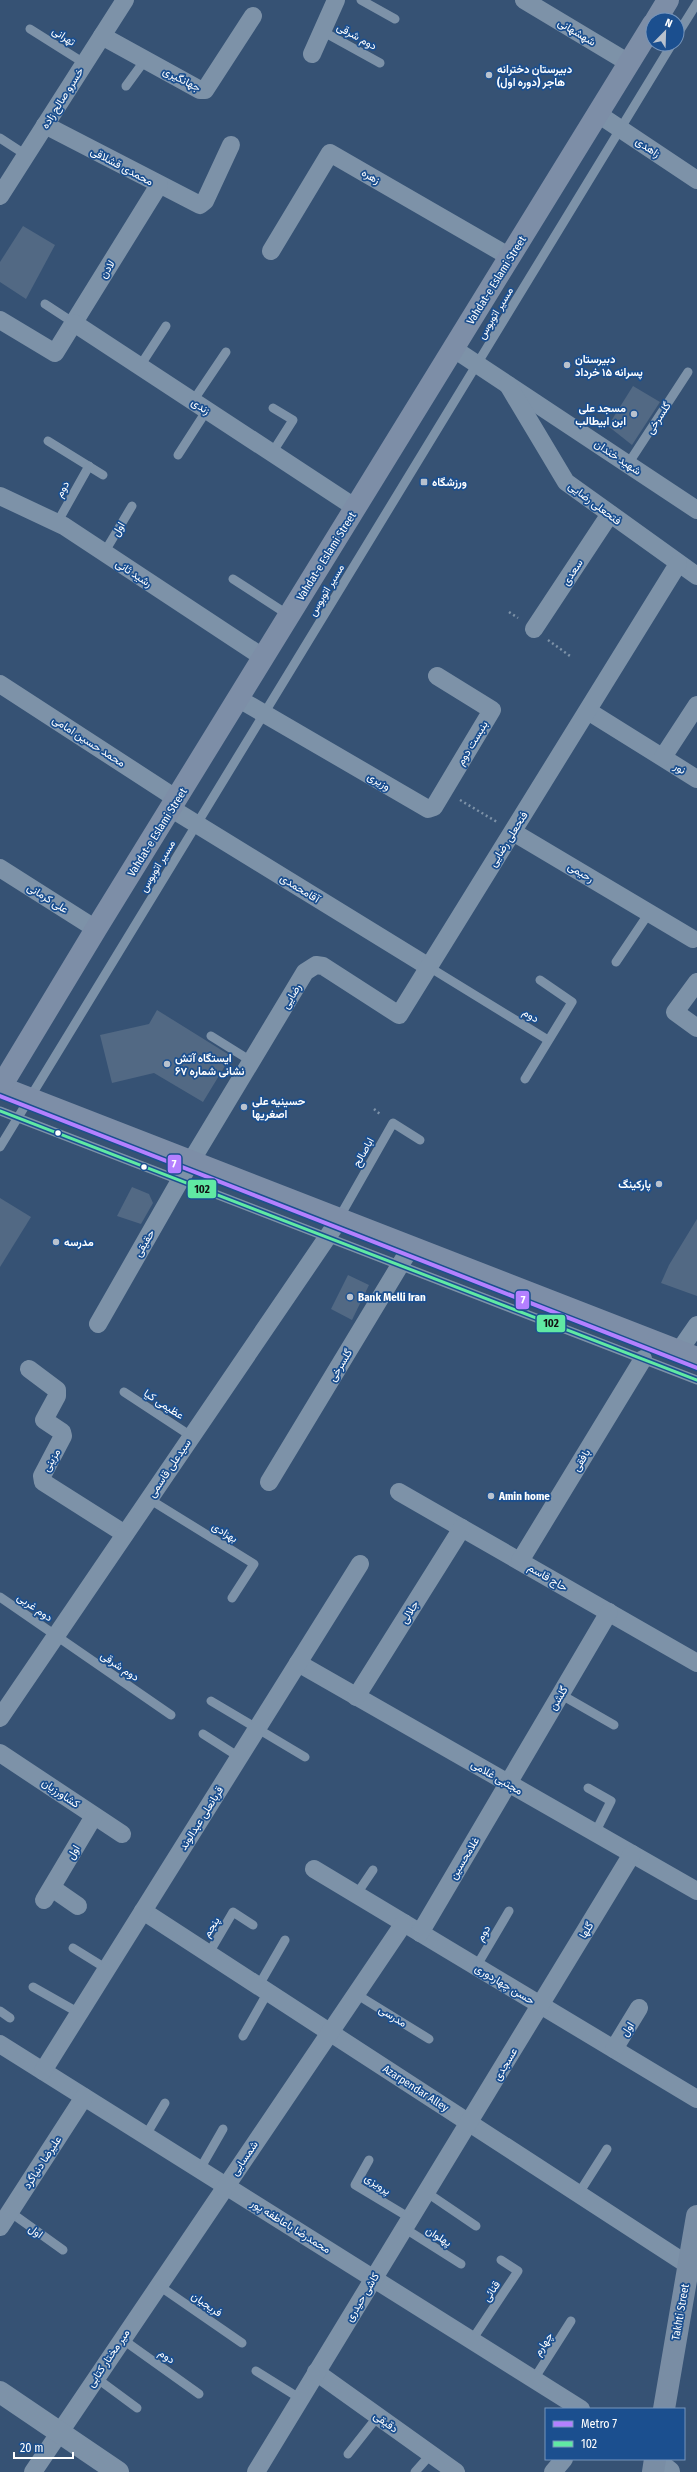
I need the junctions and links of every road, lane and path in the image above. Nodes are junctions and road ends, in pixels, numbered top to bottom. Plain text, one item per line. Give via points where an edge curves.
1 (125, 0) edge
2 (336, 0) edge
3 (361, 0) edge
4 (524, 0) edge
5 (668, 0) edge
6 (697, 3) edge
7 (661, 12) edge
8 (253, 16) dead end
9 (395, 19) dead end
10 (685, 23) edge
11 (30, 29) dead end
12 (322, 31) junction
13 (102, 36) junction
14 (645, 37) edge
15 (667, 52) edge
16 (312, 54) dead end
17 (145, 60) junction
18 (84, 63) junction
19 (380, 63) dead end
20 (629, 63) junction
21 (126, 86) dead end
22 (598, 114) junction
23 (45, 125) junction
24 (620, 128) junction
25 (0, 138) edge
26 (231, 145) dead end
27 (26, 155) junction
28 (697, 180) edge
29 (159, 185) junction
30 (0, 196) edge
31 (271, 251) dead end
32 (510, 258) junction
33 (45, 304) dead end
34 (0, 320) edge
35 (74, 322) junction
36 (166, 326) dead end
37 (454, 349) junction
38 (226, 352) dead end
39 (478, 364) junction
40 (140, 366) junction
41 (688, 372) dead end
42 (507, 382) junction
43 (200, 406) junction
44 (273, 408) dead end
45 (48, 441) dead end
46 (272, 453) junction
47 (178, 455) dead end
48 (628, 464) junction
49 (89, 466) junction
50 (103, 475) dead end
51 (0, 496) edge
52 (132, 506) dead end
53 (356, 508) junction
54 (697, 510) edge
55 (610, 514) junction
56 (57, 523) junction
57 (104, 553) junction
58 (678, 564) junction
59 (697, 576) edge
60 (233, 579) dead end
61 (290, 616) junction
62 (534, 629) dead end
63 (264, 658) junction
64 (436, 676) dead end
65 (0, 684) edge
66 (239, 699) junction
67 (697, 705) edge
68 (588, 711) junction
69 (264, 714) junction
70 (663, 757) junction
71 (697, 779) edge
72 (444, 790) junction
73 (174, 804) junction
74 (197, 824) junction
75 (513, 832) junction
76 (0, 868) edge
77 (649, 913) junction
78 (96, 929) junction
79 (693, 939) dead end
80 (616, 962) dead end
81 (429, 967) junction
82 (540, 980) dead end
83 (697, 982) edge
84 (697, 1028) edge
85 (211, 1036) dead end
86 (548, 1040) junction
87 (251, 1062) junction
88 (525, 1079) dead end
89 (0, 1088) edge
90 (29, 1099) junction
91 (0, 1111) edge
92 (18, 1118) junction
93 (420, 1140) dead end
94 (0, 1147) edge
95 (190, 1163) junction
96 (180, 1182) junction
97 (339, 1220) junction
98 (326, 1237) junction
99 (411, 1247) junction
100 (400, 1266) junction
101 (98, 1324) dead end
102 (697, 1325) edge
103 (688, 1355) edge
104 (643, 1359) junction
105 (29, 1369) dead end
106 (697, 1380) edge
107 (124, 1392) dead end
108 (191, 1436) junction
109 (269, 1482) dead end
110 (399, 1492) dead end
111 (149, 1499) junction
112 (462, 1528) junction
113 (125, 1534) junction
114 (520, 1561) junction
115 (360, 1564) dead end
116 (0, 1597) edge
117 (232, 1598) dead end
118 (609, 1612) junction
119 (55, 1636) junction
120 (298, 1663) junction
121 (697, 1663) edge
122 (560, 1694) junction
123 (356, 1697) junction
124 (211, 1701) dead end
125 (3, 1708) edge
126 (170, 1715) dead end
127 (614, 1725) dead end
128 (257, 1728) junction
129 (203, 1734) dead end
130 (0, 1753) edge
131 (240, 1757) junction
132 (305, 1757) dead end
133 (508, 1783) junction
134 (588, 1788) dead end
135 (94, 1816) junction
136 (595, 1833) junction
137 (122, 1834) dead end
138 (632, 1854) junction
139 (314, 1869) dead end
140 (372, 1870) dead end
141 (697, 1891) edge
142 (356, 1895) junction
143 (78, 1906) dead end
144 (143, 1911) junction
145 (509, 1911) dead end
146 (404, 1923) junction
147 (253, 1925) dead end
148 (420, 1933) junction
149 (285, 1940) dead end
150 (73, 1948) dead end
151 (209, 1953) junction
152 (476, 1967) junction
153 (107, 1969) junction
154 (33, 1986) dead end
155 (263, 1989) junction
156 (356, 1994) junction
157 (540, 2005) junction
158 (639, 2008) dead end
159 (0, 2011) edge
160 (79, 2013) junction
161 (10, 2018) dead end
162 (330, 2032) junction
163 (243, 2036) dead end
164 (429, 2039) dead end
165 (0, 2044) edge
166 (614, 2049) junction
167 (43, 2071) junction
168 (84, 2097) junction
169 (697, 2099) edge
170 (165, 2103) dead end
171 (469, 2122) junction
172 (223, 2129) dead end
173 (146, 2136) junction
174 (607, 2149) dead end
175 (369, 2160) dead end
176 (200, 2169) junction
177 (226, 2186) junction
178 (426, 2192) junction
179 (579, 2193) junction
180 (10, 2212) junction
181 (697, 2216) edge
182 (407, 2223) junction
183 (476, 2226) dead end
184 (0, 2227) edge
185 (63, 2250) dead end
186 (501, 2260) dead end
187 (461, 2264) dead end
188 (688, 2264) junction
189 (374, 2278) junction
190 (158, 2285) junction
191 (691, 2289) edge
192 (571, 2321) dead end
193 (122, 2338) junction
194 (472, 2340) junction
195 (242, 2343) dead end
196 (256, 2371) dead end
197 (316, 2372) junction
198 (95, 2377) junction
199 (534, 2379) junction
200 (0, 2392) edge
201 (199, 2394) dead end
202 (301, 2399) junction
203 (137, 2408) dead end
204 (579, 2408) edge
205 (664, 2408) edge
206 (378, 2416) junction
207 (59, 2432) junction
208 (348, 2454) dead end
209 (431, 2454) junction
210 (563, 2460) edge
211 (33, 2472) edge
212 (118, 2472) edge
213 (256, 2472) edge
214 (416, 2472) edge
215 (456, 2472) edge
216 (553, 2472) edge

1 - 13 street, خسرو صالح زاده
2 - 12 street
3 - 9 lane
4 - 20 street, شهشهانی
5 - 7 main road
6 - 10 lane
8 - 17 street, جهانگیری via 206,90 200,90
11 - 18 lane, تهرانی
12 - 16 street
12 - 19 lane, دوم شرقی
13 - 17 street, جهانگیری
13 - 18 street, خسرو صالح زاده
14 - 20 main road, Vahdat-e Eslami Street
15 - 24 lane, مسیر اتوبوس
17 - 21 lane
18 - 23 street, خسرو صالح زاده
20 - 22 main road, Vahdat-e Eslami Street
22 - 24 street, زاهدی
22 - 32 main road, Vahdat-e Eslami Street
23 - 27 street, خسرو صالح زاده
23 - 29 street, محمدی قشلاقی
24 - 28 street, زاهدی
24 - 39 lane, مسیر اتوبوس
25 - 27 lane
26 - 29 street, محمدی قشلاقی via 205,201 200,205
27 - 30 street, خسرو صالح زاده
29 - 35 street, لادن
31 - 32 street, زهره via 330,153
32 - 37 main road, Vahdat-e Eslami Street
33 - 35 lane, زندی
34 - 35 street, لادن via 55,352
35 - 40 street, زندی
36 - 40 lane
37 - 39 street, شهید خندان
37 - 53 main road, Vahdat-e Eslami Street
38 - 43 lane
39 - 42 street, شهید خندان
39 - 69 lane, مسیر اتوبوس
40 - 43 street, زندی
41 - 48 lane, گلسرخی
42 - 48 street, شهید خندان
42 - 55 street, فتحعلی رضایی via 566,482
43 - 46 street, زندی
43 - 47 lane
44 - 46 lane via 293,420
45 - 49 lane
46 - 53 street, زندی
48 - 54 street, شهید خندان
49 - 50 lane
49 - 56 lane, دوم
51 - 56 street, رشید ثانی
52 - 57 lane, اول
53 - 61 main road, Vahdat-e Eslami Street
55 - 58 street, فتحعلی رضایی
55 - 62 street, سعدی
56 - 57 street, رشید ثانی
57 - 63 street, رشید ثانی
58 - 59 street, فتحعلی رضایی
58 - 68 street, فتحعلی رضایی
60 - 61 lane
61 - 63 main road, Vahdat-e Eslami Street
63 - 66 main road, Vahdat-e Eslami Street
64 - 72 street, بنبست دوم via 492,710
65 - 73 street, محمد حسین امامی
66 - 69 street, وزیری
66 - 73 main road, Vahdat-e Eslami Street
67 - 70 street
68 - 70 street
68 - 75 street, فتحعلی رضایی
69 - 72 street, وزیری via 420,806 428,809 434,807
69 - 74 lane, مسیر اتوبوس
70 - 71 street, نور
72 - 75 path
73 - 74 street, آقامحمدی
73 - 78 main road, Vahdat-e Eslami Street
74 - 81 street, آقامحمدی
74 - 90 lane, مسیر اتوبوس
75 - 77 street, رحیمی
75 - 81 street, فتحعلی رضایی
76 - 78 street, علی کرمانی
77 - 79 street, رحیمی
77 - 80 lane
78 - 89 main road, Vahdat-e Eslami Street
81 - 86 lane, دوم
81 - 87 street, رضایی via 399,1015 323,966 309,968
82 - 86 lane via 572,1002
83 - 84 street via 675,1012
85 - 87 lane
86 - 88 lane
87 - 95 street, رضایی
89 - 90 main road
90 - 92 lane, مسیر اتوبوس
90 - 95 main road
91 - 92 lane
92 - 94 lane, مسیر اتوبوس
92 - 96 lane
93 - 97 lane, اباصالح via 393,1123
95 - 96 street, حقیقی
95 - 97 main road
96 - 98 lane
96 - 101 street, حقیقی
97 - 98 street, سیدعلی قاسمی
97 - 99 main road
98 - 100 lane
98 - 108 street, سیدعلی قاسمی
99 - 100 street, گلسرخی
99 - 103 main road
100 - 104 lane
100 - 109 street, گلسرخی
102 - 103 street
104 - 106 lane
104 - 114 street, بافقی
105 - 113 street, مزینی via 57,1390 57,1396 44,1420 62,1432 63,1436 42,1476 43,1482
107 - 108 lane, عظیمی کیا
108 - 111 street, سیدعلی قاسمی
110 - 112 street, حاج قاسم
111 - 113 street, سیدعلی قاسمی
111 - 117 lane, بهزادی via 254,1564
112 - 114 street, حاج قاسم
112 - 123 street, جلالی
113 - 119 street, سیدعلی قاسمی
114 - 118 street, حاج قاسم
115 - 120 street, قربانعلی عبدالوند
116 - 119 lane, دوم غربی
118 - 121 street, حاج قاسم
118 - 122 street, گلشن
119 - 125 street, سیدعلی قاسمی
119 - 126 lane, دوم شرقی
120 - 123 street, مجتبی غلامی
120 - 128 street, قربانعلی عبدالوند
122 - 127 lane
122 - 133 street, گلشن
123 - 133 street, مجتبی غلامی
124 - 128 lane
128 - 131 street, قربانعلی عبدالوند
128 - 132 lane
129 - 131 lane
130 - 135 street, کشاورزیان
131 - 144 street, قربانعلی عبدالوند
133 - 136 street, مجتبی غلامی
133 - 148 street, غلامحسین
134 - 136 lane via 611,1801
135 - 137 street, کشاورزیان
135 - 143 street, اول via 48,1894
136 - 138 street, مجتبی غلامی
138 - 141 street, مجتبی غلامی
138 - 157 street, گلها
139 - 142 street, حسن چهاردوری
140 - 142 lane
142 - 146 street, حسن چهاردوری
144 - 151 street, Azarpendar Alley
144 - 153 street, قربانعلی عبدالوند
145 - 152 lane, دوم
146 - 148 street, حسن چهاردوری
146 - 156 street
147 - 151 lane, پنجم via 233,1912
148 - 152 street, حسن چهاردوری
149 - 155 lane
150 - 153 lane
151 - 155 street, Azarpendar Alley
152 - 157 street, حسن چهاردوری
153 - 160 street, قربانعلی عبدالوند
154 - 160 lane
155 - 162 street, Azarpendar Alley
155 - 163 lane
156 - 162 street
156 - 164 lane, مدرسی
157 - 166 street, حسن چهاردوری
157 - 171 street, عسجدی
158 - 166 street, اول
159 - 161 lane
160 - 167 street, قربانعلی عبدالوند
162 - 171 street, Azarpendar Alley
162 - 177 street, شمسایی
165 - 167 street, محمدرضا باعاطفه پور
166 - 169 street, حسن چهاردوری
167 - 168 street, محمدرضا باعاطفه پور
168 - 173 street, محمدرضا باعاطفه پور
168 - 180 street, علیرضا دنیاگرد
170 - 173 lane
171 - 178 street, کاشی حیدری
171 - 179 street, Azarpendar Alley
172 - 176 lane
173 - 176 street, محمدرضا باعاطفه پور
174 - 179 lane
175 - 182 lane, پرویزی via 355,2185
176 - 177 street, محمدرضا باعاطفه پور
177 - 189 street, محمدرضا باعاطفه پور
177 - 190 street, شمسایی
178 - 182 street, کاشی حیدری
178 - 183 lane
179 - 188 street, Azarpendar Alley
180 - 184 street, علیرضا دنیاگرد
180 - 185 lane, اول
181 - 188 main road, Takhti Street
182 - 187 lane, پهلوان
182 - 189 street, کاشی حیدری
186 - 194 lane, قنائی via 518,2271
188 - 191 main road, Takhti Street
189 - 194 street, محمدرضا باعاطفه پور
189 - 197 street, کاشی حیدری
190 - 193 street, میر مختار کتابی
190 - 195 lane, فریجیان
191 - 205 main road, Takhti Street
192 - 199 lane, چهارم
193 - 198 street, میر مختار کتابی
193 - 201 lane, دوم
194 - 199 street, محمدرضا باعاطفه پور
196 - 202 lane
197 - 202 street, کاشی حیدری
197 - 206 street, دقیقی
198 - 203 lane
198 - 207 street, میر مختار کتابی
199 - 204 street, محمدرضا باعاطفه پور
200 - 207 street
202 - 213 street, کاشی حیدری
206 - 208 lane
206 - 209 street, دقیقی
207 - 211 street, میر مختار کتابی
207 - 212 street
209 - 214 lane
209 - 215 street, دقیقی
210 - 216 street

